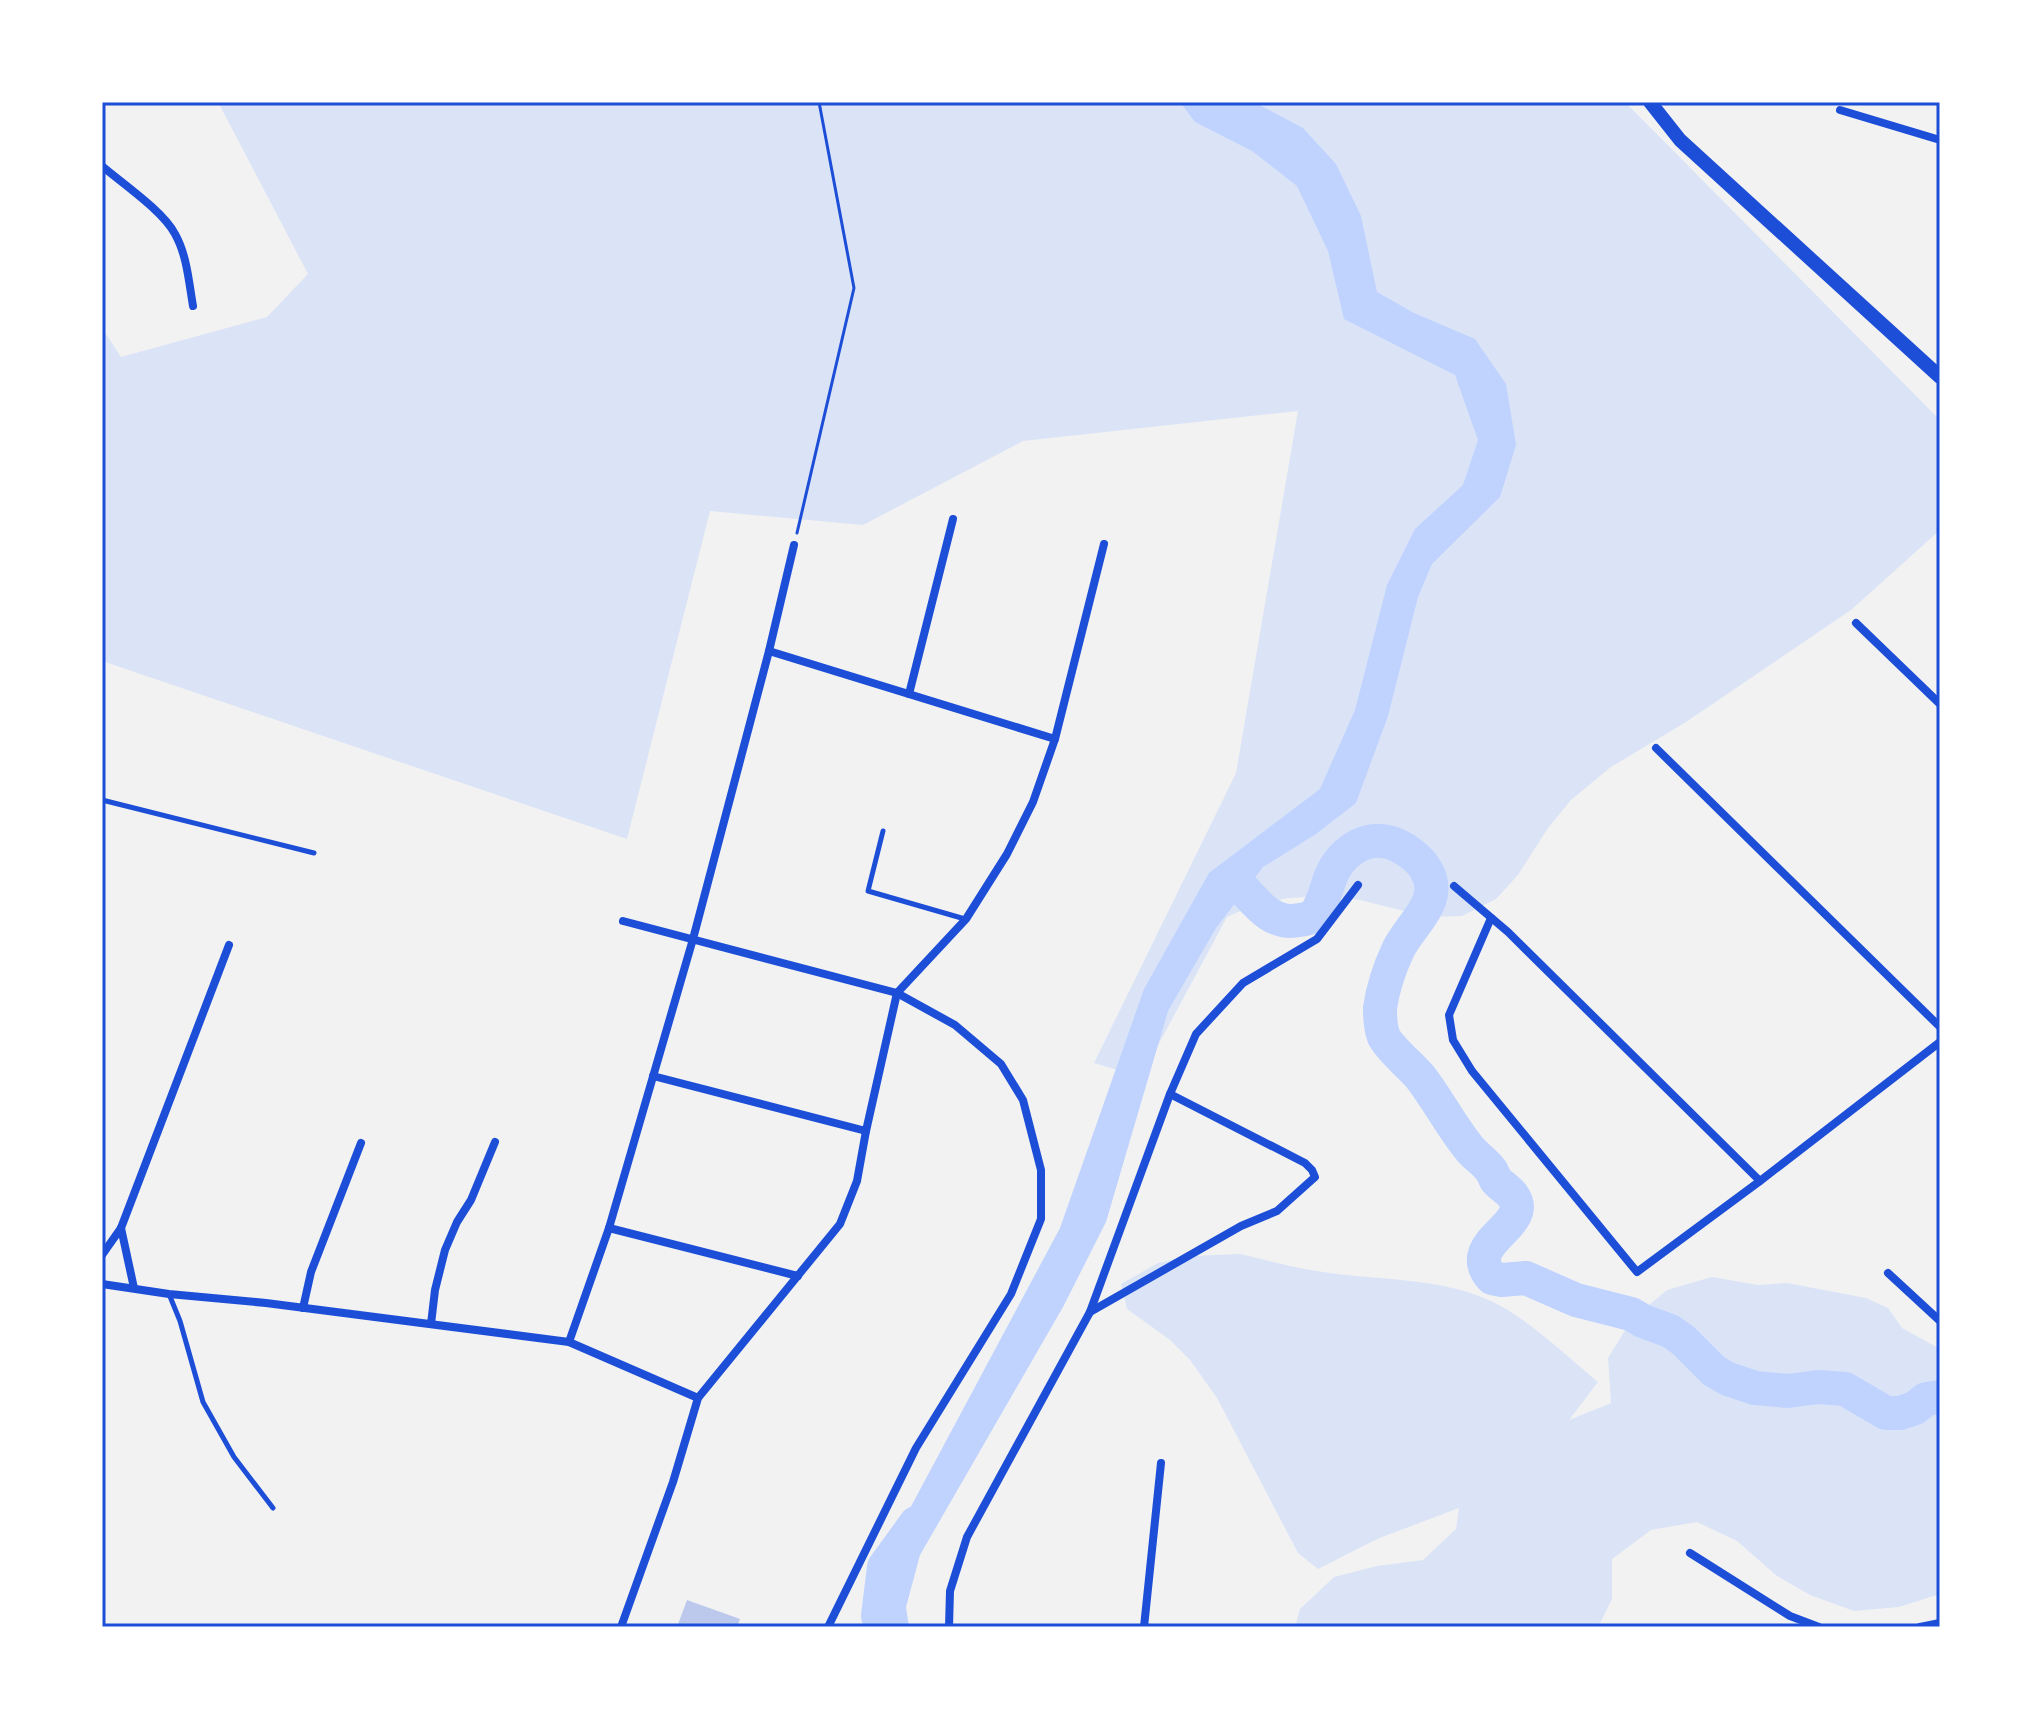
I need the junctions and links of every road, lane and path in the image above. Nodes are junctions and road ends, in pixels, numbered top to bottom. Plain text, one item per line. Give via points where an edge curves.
1 (819, 102) edge
2 (1650, 102) edge
3 (1840, 110) dead end
4 (1940, 140) edge
5 (102, 166) edge
6 (193, 306) dead end
7 (1940, 377) edge
8 (953, 519) dead end
9 (1104, 544) dead end
10 (794, 545) joint
11 (1856, 623) dead end
12 (769, 651) junction
13 (909, 694) junction
14 (1940, 704) edge
15 (1055, 739) junction
16 (1656, 748) dead end
17 (102, 800) edge
18 (883, 831) dead end
19 (314, 853) dead end
20 (1358, 885) dead end
21 (1454, 886) dead end
22 (1491, 918) junction
23 (966, 919) junction
24 (623, 921) dead end
25 (693, 939) junction
26 (229, 945) dead end
27 (897, 993) junction
28 (1940, 1027) edge
29 (1940, 1042) edge
30 (653, 1076) junction
31 (1170, 1094) junction
32 (866, 1131) junction
33 (495, 1142) dead end
34 (361, 1143) dead end
35 (1760, 1181) junction
36 (121, 1228) junction
37 (609, 1228) junction
38 (102, 1255) edge
39 (1888, 1273) dead end
40 (798, 1276) junction
41 (102, 1284) edge
42 (134, 1288) junction
43 (169, 1294) junction
44 (303, 1308) junction
45 (1090, 1312) junction
46 (1940, 1321) edge
47 (431, 1324) junction
48 (569, 1342) junction
49 (698, 1398) junction
50 (1161, 1463) dead end
51 (273, 1508) dead end
52 (1690, 1553) dead end
53 (1940, 1623) edge
54 (621, 1627) edge
55 (828, 1627) edge
56 (949, 1627) edge
57 (1144, 1627) edge
58 (1819, 1627) edge
59 (1920, 1627) edge

1 - 10 path via 854,288
2 - 7 street via 1680,140
3 - 4 street
5 - 6 street via 165,218 184,260
8 - 13 street
9 - 15 street
10 - 12 street
11 - 14 street
12 - 13 street
12 - 25 street
13 - 15 street
15 - 23 street via 1033,802
16 - 28 street
17 - 19 lane
18 - 23 lane via 868,891
20 - 31 street via 1317,939 1243,983 1196,1034
21 - 22 street
22 - 35 street
22 - 35 street via 1449,1015 1453,1040 1472,1071 1637,1272
23 - 27 street
24 - 25 street
25 - 27 street
25 - 30 street
26 - 36 street
27 - 32 street
27 - 55 street via 955,1025 1001,1064 1023,1100 1041,1170 1041,1219 1011,1294 916,1448
29 - 35 street
30 - 32 street
30 - 37 street
31 - 45 street
31 - 45 street via 1305,1163 1315,1177 1277,1211
32 - 40 street via 857,1181 840,1224
33 - 47 street via 445,1250
34 - 44 street via 311,1272
36 - 38 street
36 - 42 street
37 - 40 street
37 - 48 street
39 - 46 street
40 - 49 street
41 - 42 street
42 - 43 street
43 - 44 street
43 - 51 lane via 203,1402 234,1457
44 - 47 street
45 - 56 street via 967,1537 950,1591
47 - 48 street
48 - 49 street
49 - 54 street
50 - 57 street
52 - 58 street via 1790,1616
53 - 59 street

